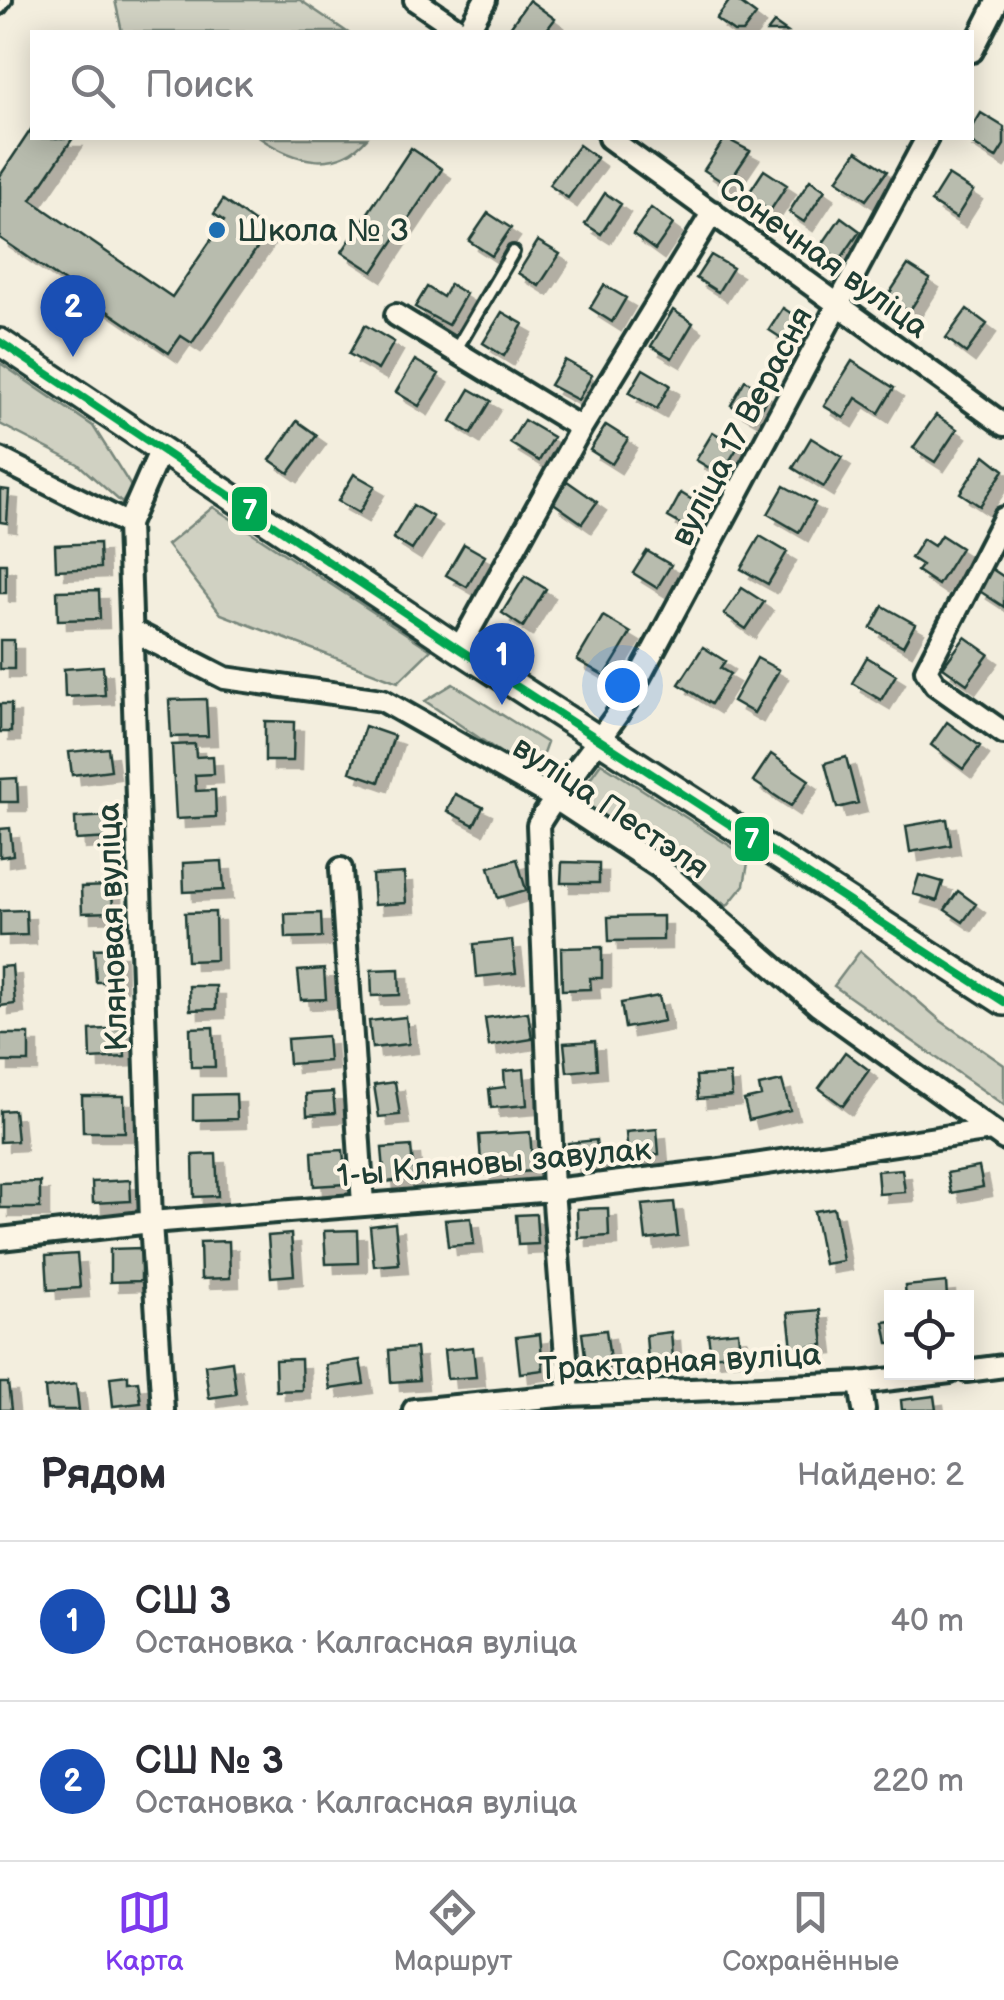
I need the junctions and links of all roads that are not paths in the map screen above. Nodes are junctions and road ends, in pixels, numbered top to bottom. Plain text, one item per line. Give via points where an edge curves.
1 (6, 0) edge
2 (415, 0) edge
3 (484, 0) edge
4 (998, 0) edge
5 (0, 8) edge
6 (461, 30) edge
7 (465, 30) edge
8 (974, 47) edge
9 (611, 140) edge
10 (925, 140) edge
11 (713, 212) junction
12 (513, 252) dead end
13 (839, 306) junction
14 (396, 315) dead end
15 (0, 342) edge
16 (455, 351) junction
17 (1004, 425) edge
18 (581, 428) junction
19 (161, 448) junction
20 (0, 458) edge
21 (1004, 518) edge
22 (128, 524) junction
23 (133, 631) junction
24 (459, 649) junction
25 (1004, 733) edge
26 (601, 739) junction
27 (554, 798) junction
28 (342, 869) dead end
29 (1004, 1002) edge
30 (997, 1135) edge
31 (554, 1190) junction
32 (363, 1204) junction
33 (151, 1222) junction
34 (0, 1238) edge
35 (1004, 1366) edge
36 (974, 1369) edge
37 (885, 1380) edge
38 (860, 1383) junction
39 (569, 1395) junction
40 (163, 1410) edge
41 (414, 1410) edge
42 (864, 1410) edge

1 - 5 lane
2 - 6 street
3 - 7 street
4 - 8 street
9 - 11 street, Сонечная вуліца
10 - 13 street, вуліца 17 Верасня
11 - 13 street, Сонечная вуліца
11 - 18 street
12 - 16 lane
13 - 17 street, Сонечная вуліца
13 - 26 street, вуліца 17 Верасня
14 - 16 street
15 - 19 street
16 - 18 street
18 - 24 street
19 - 22 street, Кляновая вуліца
19 - 24 street
20 - 22 street
21 - 25 street via 926,670 935,684
22 - 23 street, Кляновая вуліца
23 - 27 street, вуліца Пестэля via 225,678 382,700
23 - 33 street, Кляновая вуліца
24 - 26 street
26 - 27 street, вуліца 17 Верасня
26 - 29 street
27 - 30 street, вуліца Пестэля via 659,867 819,1006
27 - 31 street via 538,825
28 - 32 street
30 - 31 street, 1-ы Кляновы завулак
31 - 32 street, 1-ы Кляновы завулак
31 - 39 street
32 - 33 street, 1-ы Кляновы завулак
33 - 34 street, 1-ы Кляновы завулак
33 - 40 street, Кляновая вуліца
35 - 36 street
37 - 38 street, Трактарная вуліца
38 - 39 street, Трактарная вуліца
38 - 42 street
39 - 41 street, Трактарная вуліца

